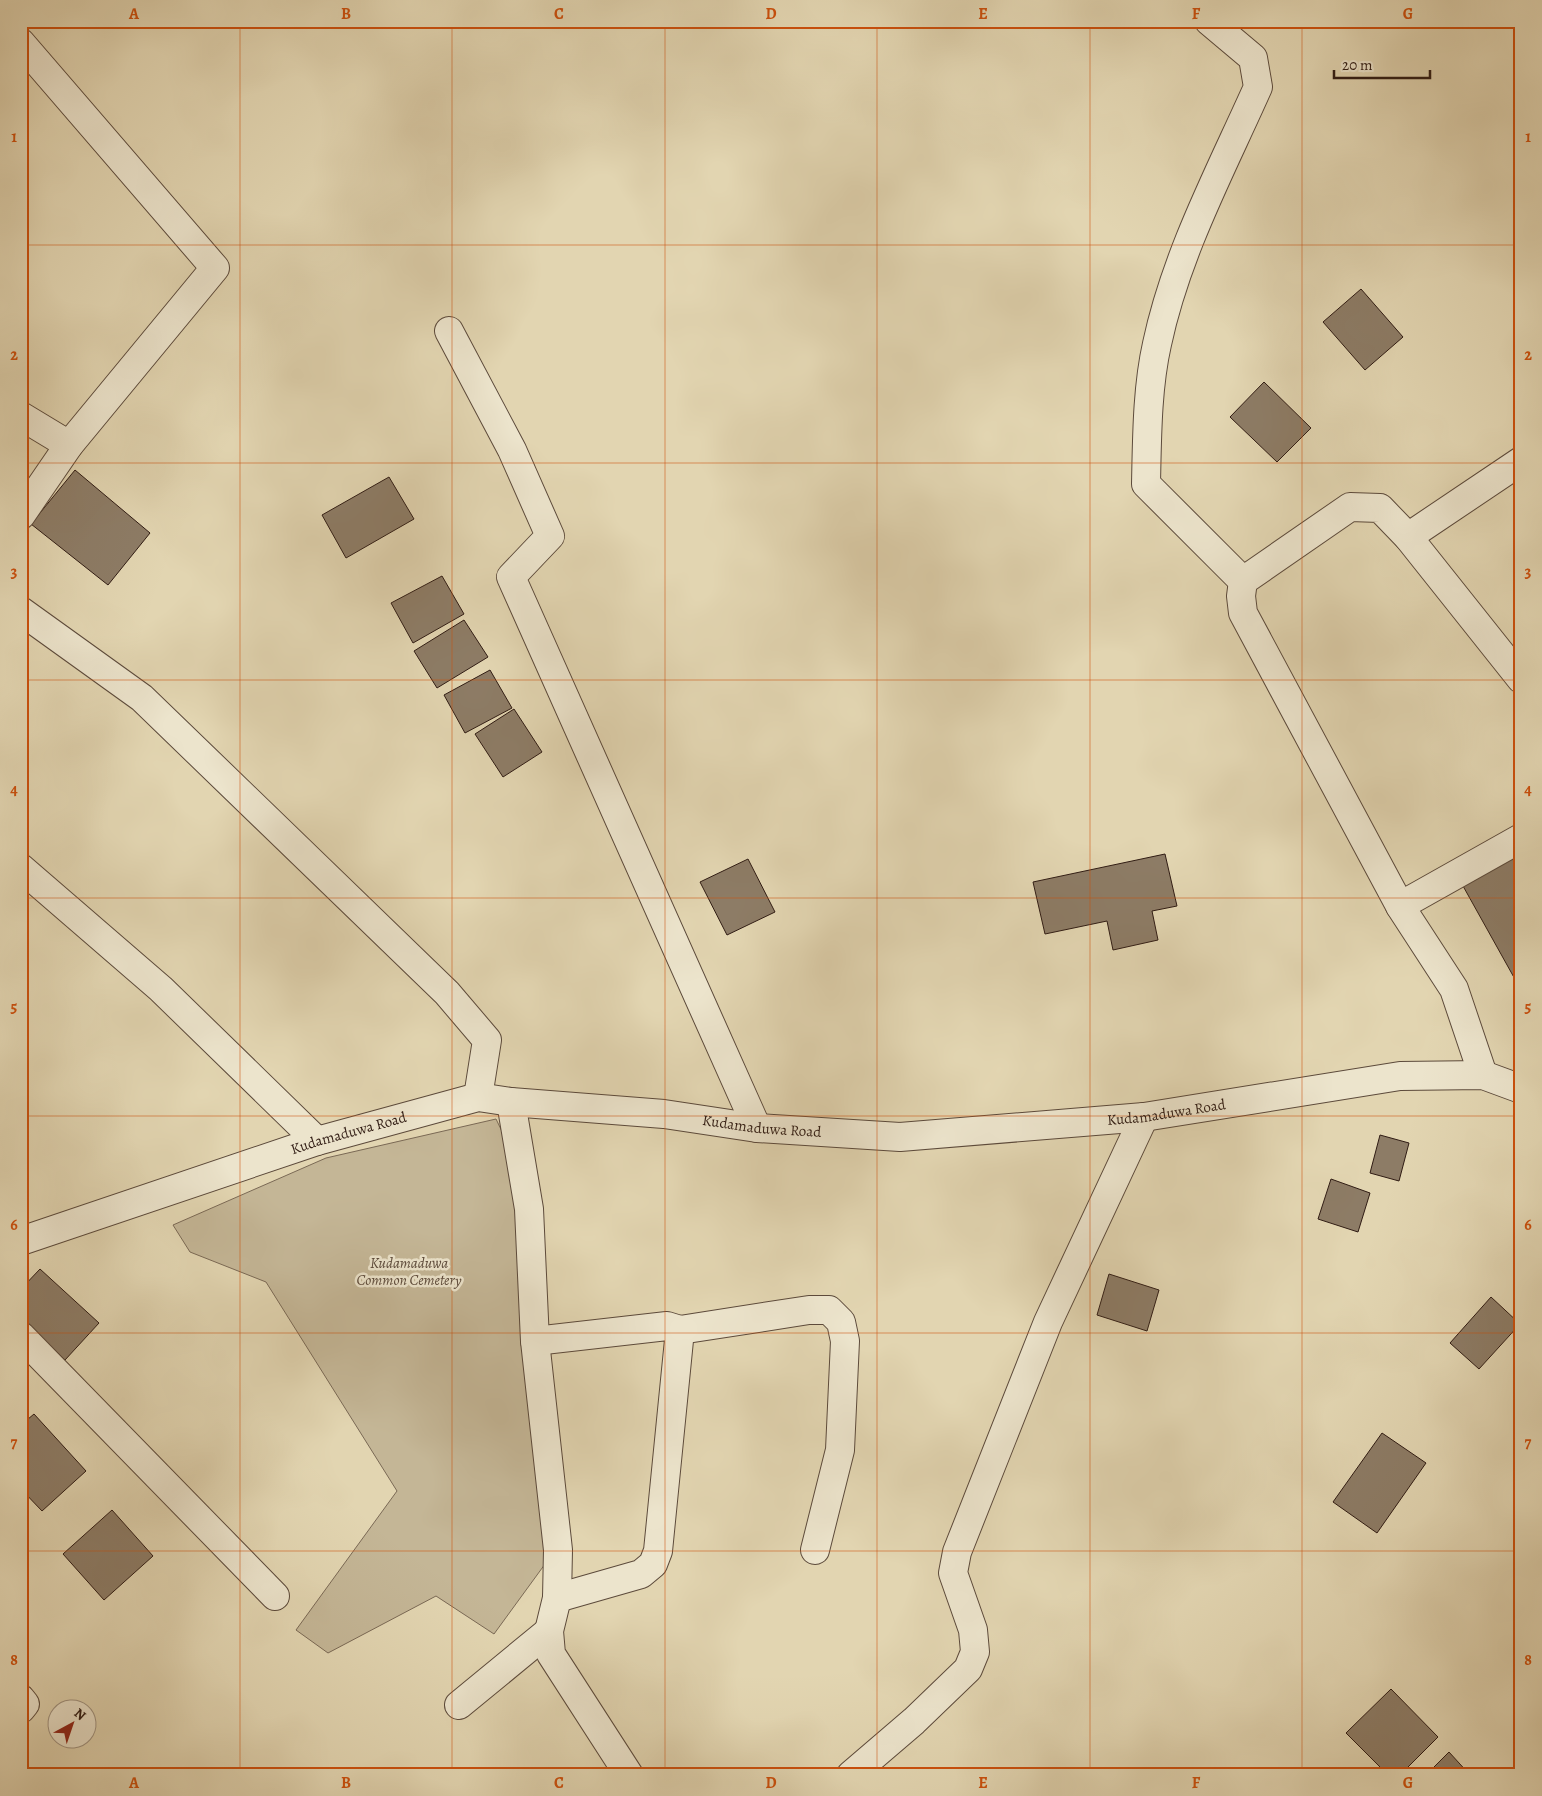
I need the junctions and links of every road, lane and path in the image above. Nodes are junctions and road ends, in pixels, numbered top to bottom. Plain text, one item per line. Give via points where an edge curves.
1 (1209, 21) edge
2 (21, 43) edge
3 (449, 331) dead end
4 (21, 416) edge
5 (69, 445) junction
6 (1521, 461) edge
7 (21, 515) edge
8 (1408, 537) junction
9 (1243, 581) junction
10 (21, 611) edge
11 (1521, 679) edge
12 (1521, 838) edge
13 (21, 868) edge
14 (1400, 906) junction
15 (1483, 1075) junction
16 (1521, 1089) edge
17 (478, 1098) junction
18 (511, 1102) junction
19 (1144, 1117) junction
20 (757, 1128) junction
21 (317, 1141) junction
22 (21, 1241) edge
23 (680, 1330) junction
24 (21, 1336) edge
25 (535, 1341) junction
26 (815, 1550) dead end
27 (276, 1596) dead end
28 (557, 1598) junction
29 (549, 1632) junction
30 (21, 1700) edge
31 (459, 1705) dead end
32 (21, 1709) edge
33 (629, 1775) edge
34 (851, 1775) edge

1 - 9 street via 1253,58 1258,86 1180,263 1157,345 1147,430 1146,484
2 - 5 street via 215,268
3 - 20 street via 512,450 550,536 511,577
4 - 5 street
5 - 7 street
6 - 8 street
8 - 9 street via 1380,508 1350,507
8 - 11 street
9 - 14 street via 1242,613
10 - 17 street via 142,698 446,992 487,1040
12 - 14 street
13 - 21 street via 162,989
14 - 15 street via 1454,989
15 - 16 street, Kudamaduwa Road
15 - 19 street, Kudamaduwa Road via 1400,1076
17 - 18 street, Kudamaduwa Road
17 - 21 street, Kudamaduwa Road
18 - 20 street, Kudamaduwa Road via 664,1114
18 - 25 street via 529,1209
19 - 20 street, Kudamaduwa Road via 900,1137
19 - 34 street via 1048,1322 957,1552 953,1573 973,1630 975,1652 968,1669
21 - 22 street, Kudamaduwa Road
23 - 25 street via 667,1326
23 - 26 street via 809,1310 830,1310 842,1322 845,1341 840,1450
23 - 28 street via 658,1551 653,1564 640,1574
24 - 27 street
25 - 28 street via 558,1550
28 - 29 street
29 - 31 street
29 - 33 street via 551,1654
30 - 32 street via 25,1704

